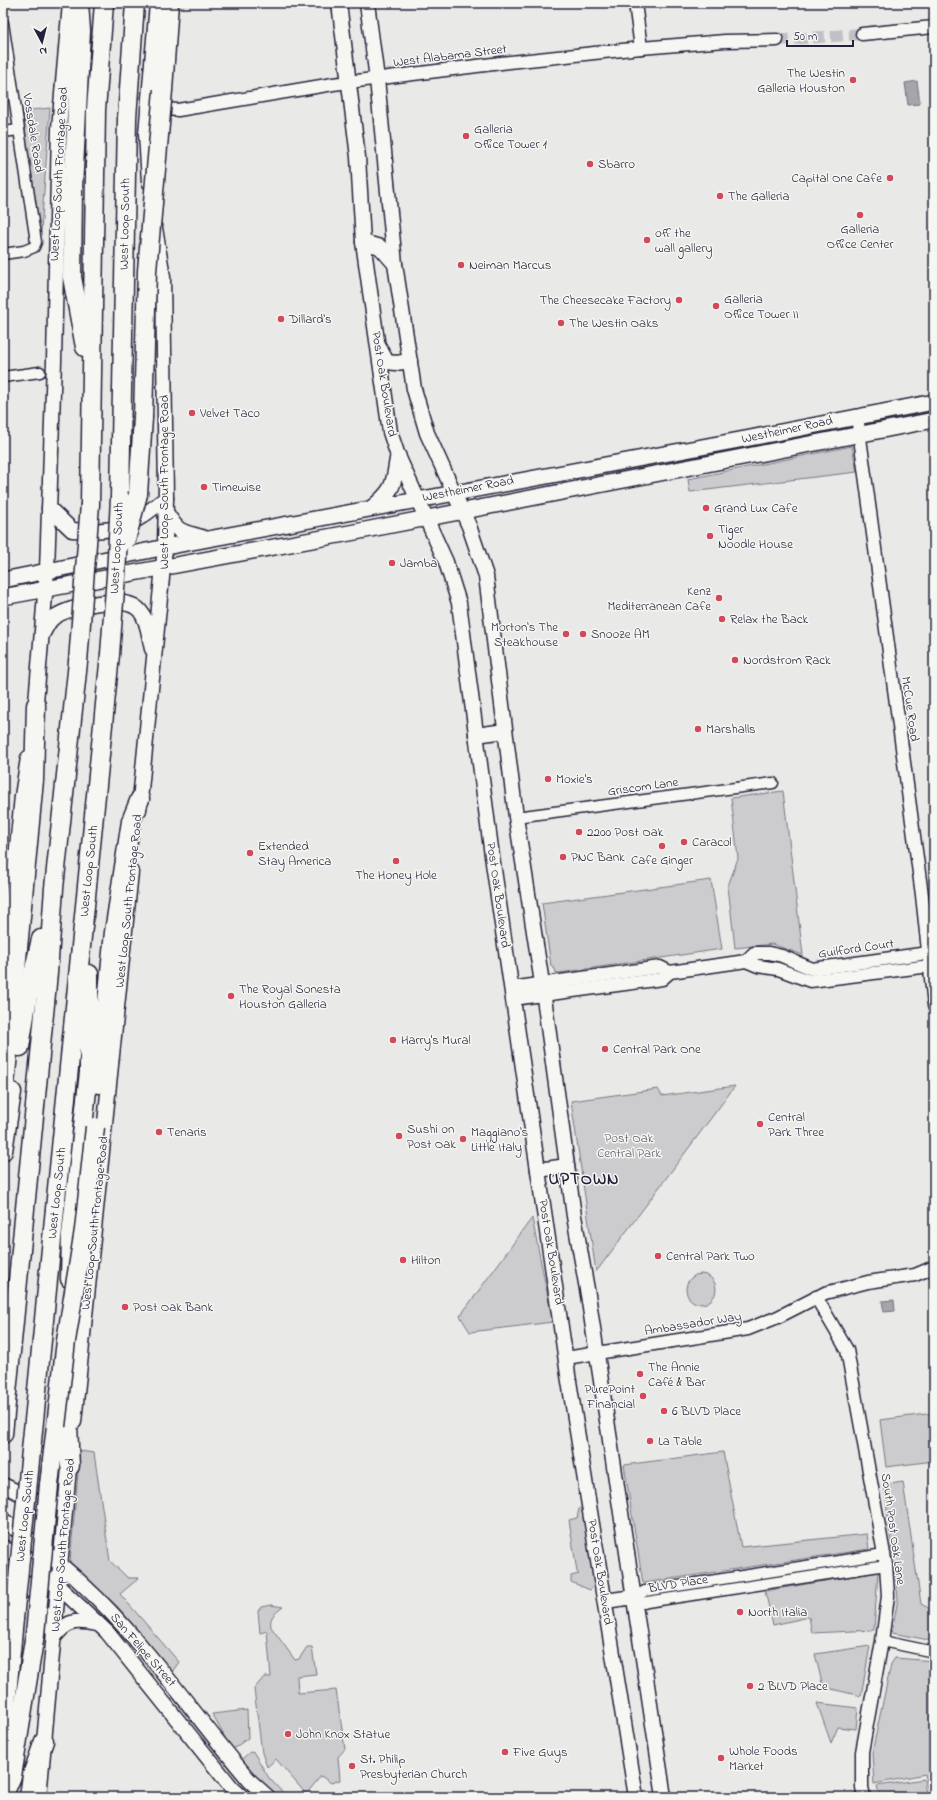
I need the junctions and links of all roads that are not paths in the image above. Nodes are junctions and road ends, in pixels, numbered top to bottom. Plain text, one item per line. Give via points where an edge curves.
1 (70, 3) edge
2 (79, 3) edge
3 (104, 3) edge
4 (135, 3) edge
5 (157, 3) edge
6 (169, 3) edge
7 (338, 3) edge
8 (367, 3) edge
9 (635, 3) edge
10 (3, 23) edge
11 (934, 27) edge
12 (862, 34) tunnel mouth
13 (777, 40) tunnel mouth
14 (641, 48) junction
15 (150, 77) junction
16 (377, 79) junction
17 (348, 83) junction
18 (19, 130) junction
19 (3, 132) edge
20 (363, 242) junction
21 (3, 254) edge
22 (395, 264) junction
23 (377, 345) junction
24 (410, 361) junction
25 (40, 372) dead end
26 (3, 377) edge
27 (92, 386) junction
28 (934, 402) edge
29 (857, 416) junction
30 (934, 420) edge
31 (859, 434) junction
32 (750, 438) junction
33 (398, 456) junction
34 (628, 460) junction
35 (701, 464) junction
36 (583, 487) junction
37 (454, 492) junction
38 (166, 498) junction
39 (418, 499) junction
40 (49, 508) junction
41 (372, 508) junction
42 (462, 511) junction
43 (166, 513) junction
44 (427, 518) junction
45 (206, 539) junction
46 (165, 547) junction
47 (164, 568) junction
48 (46, 571) junction
49 (116, 576) junction
50 (3, 580) edge
51 (45, 590) junction
52 (3, 597) edge
53 (41, 639) junction
54 (155, 657) junction
55 (36, 705) junction
56 (505, 731) junction
57 (476, 735) junction
58 (773, 783) dead end
59 (140, 799) junction
60 (516, 817) junction
61 (89, 876) junction
62 (54, 888) junction
63 (928, 953) junction
64 (890, 959) junction
65 (746, 961) junction
66 (930, 966) junction
67 (892, 972) junction
68 (543, 989) junction
69 (3, 990) edge
70 (512, 994) junction
71 (934, 1006) edge
72 (3, 1106) edge
73 (3, 1151) edge
74 (567, 1166) junction
75 (538, 1170) junction
76 (934, 1267) edge
77 (816, 1297) junction
78 (597, 1353) junction
79 (566, 1358) junction
80 (3, 1434) edge
81 (70, 1466) junction
82 (3, 1485) edge
83 (67, 1498) junction
84 (3, 1520) edge
85 (3, 1547) edge
86 (885, 1560) junction
87 (61, 1565) junction
88 (3, 1573) edge
89 (59, 1587) junction
90 (634, 1597) junction
91 (605, 1601) junction
92 (98, 1624) junction
93 (55, 1636) junction
94 (882, 1641) junction
95 (934, 1652) edge
96 (175, 1687) junction
97 (162, 1700) junction
98 (3, 1736) edge
99 (44, 1741) junction
100 (4, 1797) edge
101 (29, 1797) edge
102 (39, 1797) edge
103 (242, 1797) edge
104 (268, 1797) edge
105 (636, 1797) edge
106 (664, 1797) edge
107 (864, 1797) edge

1 - 40 main road, West Loop South Frontage Road via 59,128
2 - 27 highway via 81,31 73,188 72,277
3 - 27 highway via 96,110
4 - 49 highway, West Loop South, bridge via 127,118 120,498
5 - 15 main road, West Loop South Frontage Road
6 - 49 highway, bridge via 147,271 138,494
7 - 17 main road, Post Oak Boulevard
8 - 16 main road
9 - 14 street
10 - 18 street, Vossdale Road
11 - 12 street
13 - 14 street, West Alabama Street via 725,41
14 - 16 street, West Alabama Street
15 - 17 street, West Alabama Street via 155,102 168,110
15 - 38 main road, West Loop South Frontage Road via 147,162 163,277
16 - 17 street, West Alabama Street
16 - 22 main road
17 - 20 main road, Post Oak Boulevard via 358,158
18 - 19 street
18 - 21 street, Vossdale Road via 36,242 34,247 24,251
20 - 22 main road via 380,247
20 - 23 main road, Post Oak Boulevard
22 - 24 main road
23 - 24 main road via 387,362
23 - 33 main road, Post Oak Boulevard via 390,432
24 - 37 main road via 422,418
25 - 26 street
27 - 62 highway, bridge via 86,581
28 - 29 main road, Westheimer Road
29 - 31 street, McCue Road
29 - 32 main road, Westheimer Road
30 - 31 main road, Westheimer Road
31 - 35 main road, Westheimer Road
31 - 63 street, McCue Road
32 - 34 main road, Westheimer Road
32 - 35 main road via 743,445
33 - 39 main road, Post Oak Boulevard
33 - 41 main road via 392,487
34 - 36 main road via 583,477
34 - 37 main road, Westheimer Road
35 - 36 main road, Westheimer Road
36 - 42 main road, Westheimer Road
37 - 39 main road, Westheimer Road
37 - 42 main road
38 - 40 main road via 143,517 124,527 99,532 72,530
38 - 43 main road, West Loop South Frontage Road
39 - 41 main road, Westheimer Road
39 - 44 main road, Post Oak Boulevard
40 - 48 main road, West Loop South Frontage Road
41 - 45 main road, Westheimer Road
42 - 44 main road, Westheimer Road
42 - 56 main road via 486,576
43 - 45 main road via 180,532
43 - 46 main road, West Loop South Frontage Road
44 - 47 main road, Westheimer Road
44 - 57 main road, Post Oak Boulevard via 446,562 459,603
45 - 46 main road, Westheimer Road
46 - 47 main road, West Loop South Frontage Road
46 - 48 main road, Westheimer Road
47 - 51 main road, Westheimer Road
47 - 54 main road, West Loop South Frontage Road
48 - 50 main road, Westheimer Road
48 - 51 main road, West Loop South Frontage Road
49 - 61 highway, West Loop South, bridge
51 - 52 main road, Westheimer Road
51 - 53 main road, West Loop South Frontage Road
53 - 54 main road via 52,618 61,613 91,604 126,602 140,611 144,617
53 - 55 main road, West Loop South Frontage Road
54 - 59 main road, West Loop South Frontage Road
55 - 69 main road, West Loop South Frontage Road via 22,796
55 - 72 highway via 34,780
56 - 57 main road
56 - 60 main road
57 - 70 main road, Post Oak Boulevard
58 - 60 street, Griscom Lane
59 - 81 main road, West Loop South Frontage Road
59 - 100 highway, bridge via 131,821 114,932 84,1230 66,1341 35,1634 12,1776
60 - 68 main road
61 - 81 highway via 89,1072 71,1235 66,1387
61 - 98 highway, West Loop South, bridge
62 - 73 highway via 28,996
62 - 80 highway
63 - 64 street, Guilford Court
63 - 66 street, McCue Road
64 - 65 street, Guilford Court via 812,969 769,953 754,953
64 - 67 street
65 - 67 street, Guilford Court via 810,981
65 - 68 street, Guilford Court via 670,972 660,967
66 - 67 street, Guilford Court
66 - 71 street, McCue Road
68 - 70 street, Guilford Court
68 - 74 main road
70 - 75 main road, Post Oak Boulevard
74 - 75 main road
74 - 78 main road
75 - 79 main road, Post Oak Boulevard
76 - 77 street, Ambassador Way via 915,1275 868,1282
77 - 78 street, Ambassador Way via 748,1329
77 - 86 street, South Post Oak Lane via 847,1350
78 - 79 street, Ambassador Way
78 - 90 main road
79 - 91 main road, Post Oak Boulevard
81 - 83 main road, West Loop South Frontage Road
82 - 83 main road via 44,1506 54,1505
83 - 87 main road, West Loop South Frontage Road
84 - 87 main road, San Felipe Street
85 - 89 main road, San Felipe Street
86 - 90 street, BLVD Place via 644,1603
86 - 94 street, South Post Oak Lane via 888,1596
87 - 89 main road, West Loop South Frontage Road
87 - 96 main road, San Felipe Street via 112,1613
88 - 93 main road via 29,1584
89 - 92 main road, San Felipe Street
89 - 93 main road, West Loop South Frontage Road
90 - 91 main road
90 - 106 main road
91 - 105 main road, Post Oak Boulevard
92 - 93 main road via 71,1622 63,1626
92 - 97 main road, San Felipe Street
93 - 99 main road, West Loop South Frontage Road
94 - 95 street
94 - 107 street, South Post Oak Lane via 863,1744
96 - 97 main road
96 - 104 main road, San Felipe Street via 250,1781
97 - 103 main road, San Felipe Street
99 - 101 highway via 32,1774
99 - 102 main road, West Loop South Frontage Road

